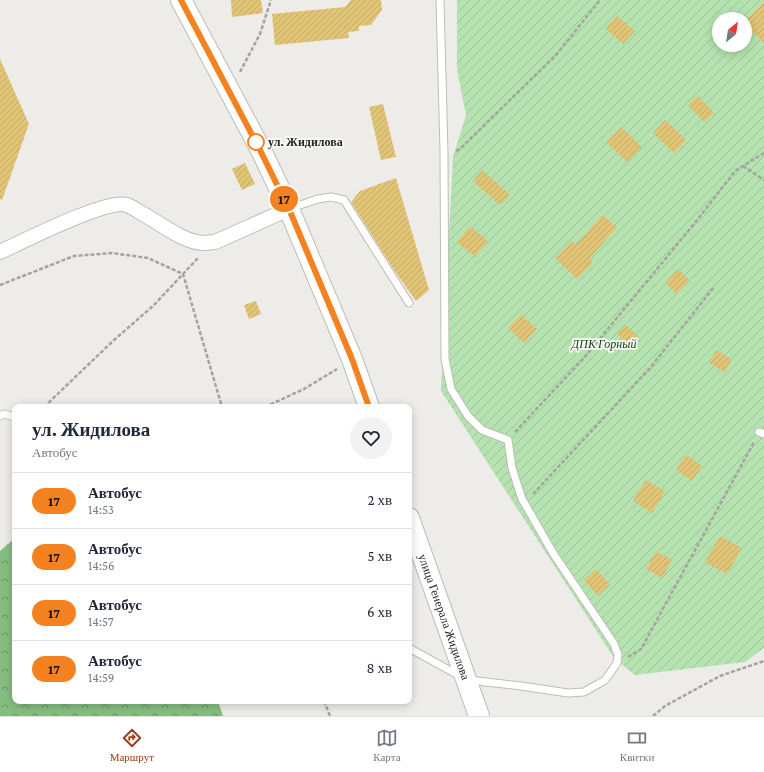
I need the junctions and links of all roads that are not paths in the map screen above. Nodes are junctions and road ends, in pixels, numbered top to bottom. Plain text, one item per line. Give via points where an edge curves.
1 (181, 0) edge
2 (440, 0) edge
3 (289, 209) junction
4 (0, 252) edge
5 (409, 302) dead end
6 (368, 404) edge
7 (0, 416) edge
8 (12, 416) edge
9 (412, 526) edge
10 (412, 650) edge
11 (467, 680) junction
12 (479, 716) edge

1 - 3 main road
2 - 11 lane via 445,359 451,389 468,416 482,430 508,440 512,468 522,498 553,553 614,644 618,655 617,664 605,680 584,692 568,693
3 - 4 street via 215,242 202,243 176,234 126,205 119,204 86,213
3 - 5 lane via 324,198 344,200
3 - 6 main road via 352,359
7 - 8 lane via 4,414
9 - 11 main road, улица Генерала Жидилова
10 - 11 lane
11 - 12 main road, улица Генерала Жидилова

